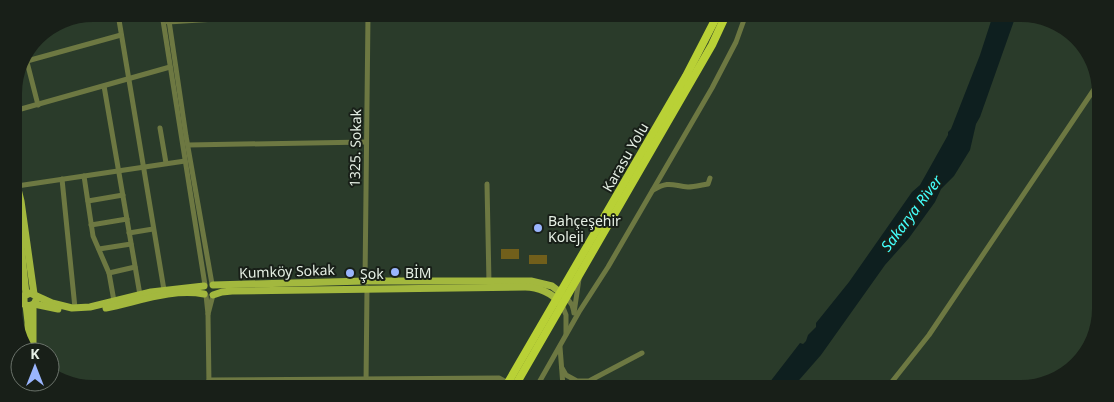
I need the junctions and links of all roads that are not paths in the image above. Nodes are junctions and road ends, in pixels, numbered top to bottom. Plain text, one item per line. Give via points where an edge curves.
1 (119, 22) edge
2 (166, 22) joint
3 (368, 22) edge
4 (714, 22) edge
5 (722, 22) edge
6 (743, 22) edge
7 (121, 35) junction
8 (31, 60) edge
9 (28, 66) edge
10 (170, 67) junction
11 (128, 79) junction
12 (104, 86) junction
13 (1092, 93) edge
14 (38, 105) junction
15 (23, 109) edge
16 (160, 128) dead end
17 (366, 142) junction
18 (188, 145) junction
19 (185, 161) junction
20 (166, 164) junction
21 (142, 167) junction
22 (118, 171) junction
23 (84, 176) junction
24 (710, 178) dead end
25 (62, 180) junction
26 (487, 184) dead end
27 (23, 185) edge
28 (652, 190) junction
29 (123, 195) junction
30 (88, 201) junction
31 (127, 219) junction
32 (23, 220) edge
33 (92, 225) junction
34 (153, 230) junction
35 (129, 234) junction
36 (131, 244) junction
37 (99, 249) junction
38 (23, 260) edge
39 (135, 267) junction
40 (109, 273) junction
41 (580, 274) junction
42 (489, 284) junction
43 (366, 285) junction
44 (164, 290) junction
45 (209, 290) junction
46 (35, 295) junction
47 (140, 295) junction
48 (23, 298) edge
49 (562, 299) junction
50 (23, 300) edge
51 (28, 301) junction
52 (114, 302) junction
53 (76, 308) junction
54 (574, 313) junction
55 (574, 322) junction
56 (566, 335) junction
57 (28, 336) edge
58 (32, 342) edge
59 (560, 347) junction
60 (642, 354) dead end
61 (562, 368) junction
62 (454, 379) joint
63 (563, 379) edge
64 (574, 379) edge
65 (592, 379) edge
66 (894, 379) edge
67 (209, 380) edge
68 (366, 380) edge
69 (435, 380) edge
70 (501, 380) edge
71 (512, 380) edge
72 (541, 380) edge

1 - 7 street
2 - 10 street
2 - 18 street
3 - 17 street, 1325. Sokak
4 - 49 highway, Karasu Yolu
5 - 41 highway
6 - 28 street via 712,88
7 - 8 street
7 - 11 street
9 - 14 street
10 - 11 street
10 - 19 street
11 - 12 street
11 - 21 street
12 - 14 street
12 - 22 street
13 - 66 street via 929,335
14 - 15 street
16 - 20 street
17 - 18 street
17 - 43 street, 1325. Sokak
18 - 45 street
19 - 20 street
19 - 45 street
20 - 21 street
21 - 22 street
21 - 34 street
22 - 23 street
22 - 29 street
23 - 25 street
23 - 30 street
24 - 28 street via 708,184 693,187 663,184
25 - 27 street
25 - 53 street
26 - 42 street
28 - 55 street
29 - 30 street
29 - 31 street
30 - 33 street
31 - 33 street
31 - 35 street
32 - 46 main road
33 - 37 street
34 - 35 street
34 - 44 street
35 - 36 street
36 - 37 street
36 - 39 street
37 - 40 street
38 - 51 main road
39 - 40 street
39 - 47 street
40 - 52 street
41 - 49 highway
41 - 54 street
42 - 43 main road, Kumköy Sokak
42 - 49 main road, Kumköy Sokak via 541,282 552,286
43 - 45 main road, Kumköy Sokak
43 - 68 street, 1325. Sokak
44 - 45 main road, Kumköy Sokak
44 - 47 main road, Kumköy Sokak
45 - 51 main road, Kumköy Sokak via 90,310 65,310
45 - 67 street
46 - 51 main road via 30,293
46 - 53 main road, Kumköy Sokak
47 - 52 main road, Kumköy Sokak
48 - 51 street
49 - 54 street via 572,306
49 - 56 street
49 - 71 highway
50 - 51 street
51 - 57 main road
51 - 58 main road
52 - 53 main road, Kumköy Sokak
54 - 55 street
55 - 56 street
56 - 59 street
59 - 61 street
59 - 72 street
60 - 65 street
61 - 63 street
61 - 64 street
62 - 69 street
62 - 70 street

